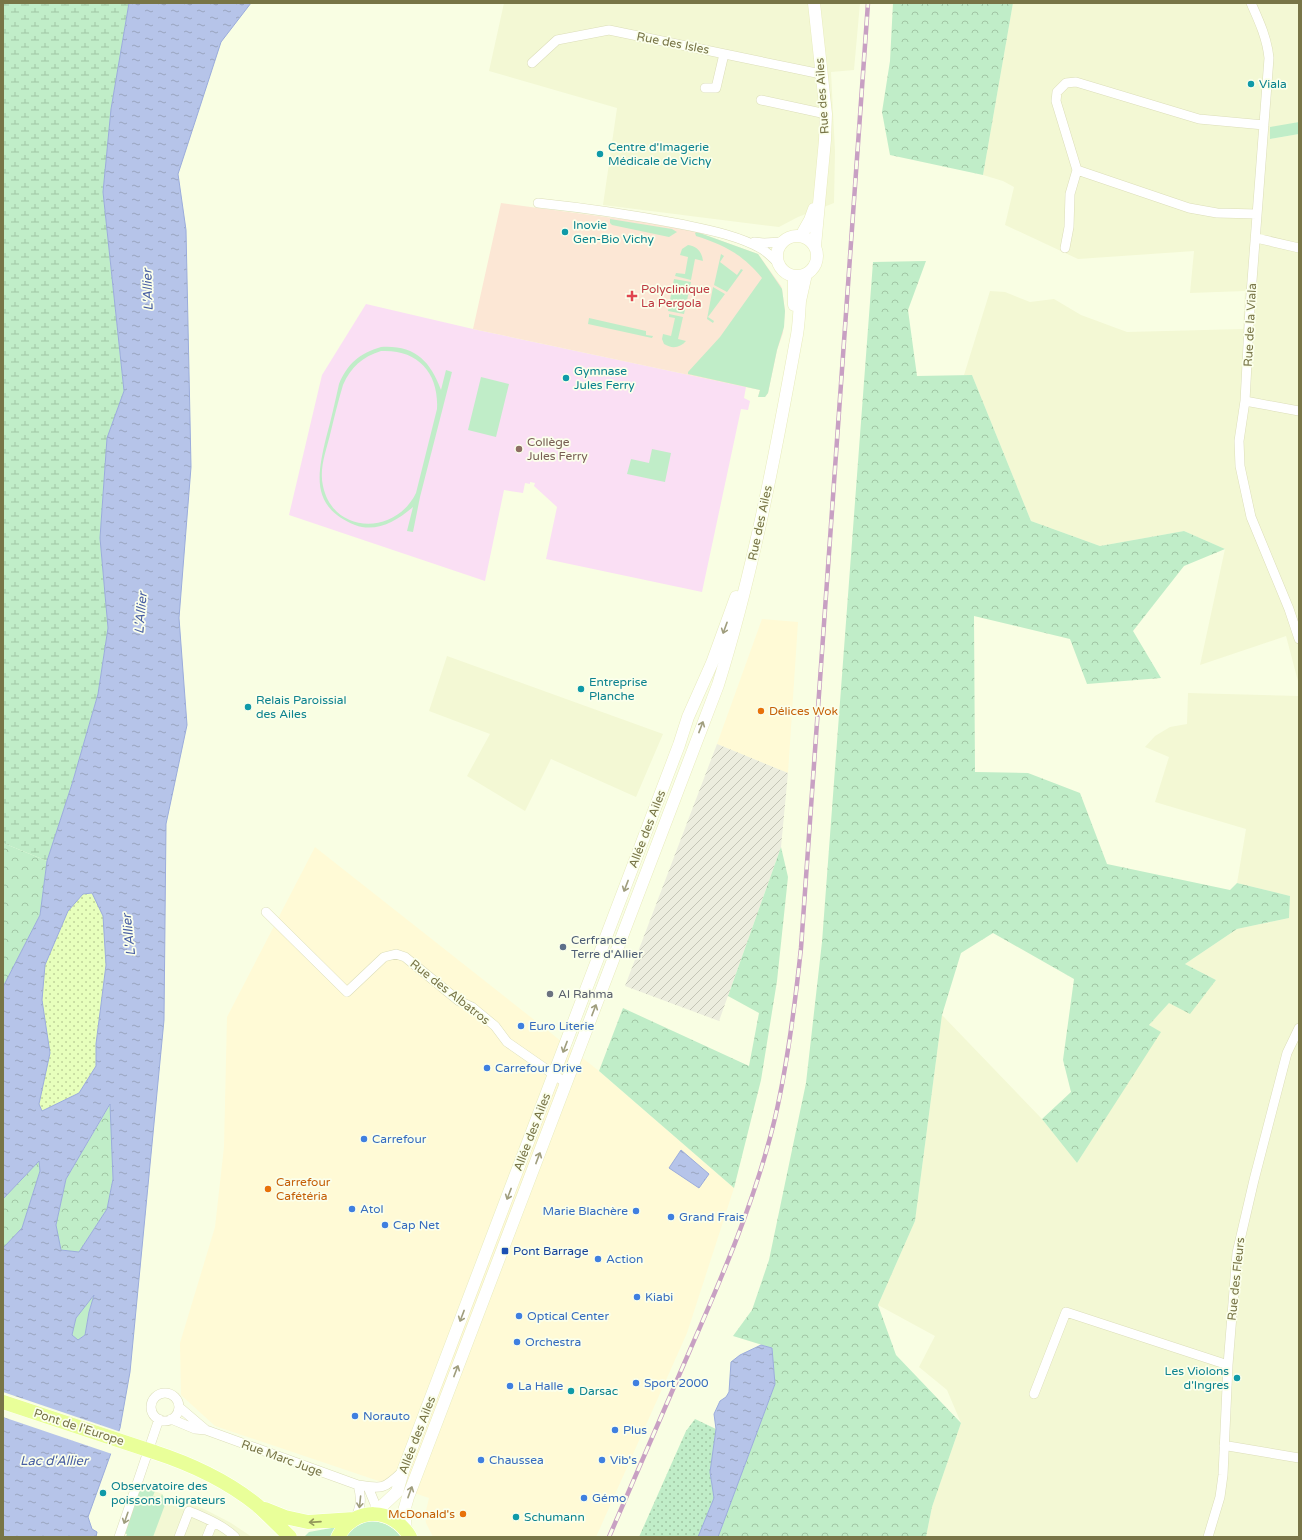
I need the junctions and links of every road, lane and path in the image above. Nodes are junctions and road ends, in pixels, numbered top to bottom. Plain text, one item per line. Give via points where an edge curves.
1 (814, 3) edge
2 (1251, 3) edge
3 (724, 54) junction
4 (532, 62) dead end
5 (821, 74) junction
6 (705, 88) dead end
7 (761, 100) dead end
8 (826, 114) junction
9 (1264, 125) junction
10 (1076, 170) junction
11 (820, 188) junction
12 (538, 203) dead end
13 (1257, 214) junction
14 (801, 236) junction
15 (1256, 238) junction
16 (742, 240) junction
17 (782, 242) junction
18 (815, 246) junction
19 (1065, 248) dead end
20 (1299, 248) edge
21 (778, 263) junction
22 (800, 275) junction
23 (1245, 401) junction
24 (1299, 411) edge
25 (1299, 639) edge
26 (679, 745) joint
27 (687, 764) joint
28 (266, 912) dead end
29 (1299, 1028) edge
30 (554, 1075) junction
31 (566, 1083) junction
32 (1228, 1365) junction
33 (1034, 1394) dead end
34 (3, 1402) edge
35 (179, 1408) junction
36 (159, 1419) junction
37 (171, 1419) junction
38 (206, 1430) junction
39 (1224, 1446) junction
40 (1299, 1458) edge
41 (403, 1471) junction
42 (358, 1485) junction
43 (368, 1487) junction
44 (257, 1505) junction
45 (376, 1514) junction
46 (354, 1519) junction
47 (213, 1522) junction
48 (408, 1533) edge
49 (119, 1537) edge
50 (179, 1537) edge
51 (208, 1537) edge
52 (235, 1537) edge
53 (284, 1537) edge
54 (290, 1537) edge
55 (338, 1537) edge
56 (1208, 1537) edge

1 - 5 main road, Rue des Ailes
2 - 9 street, Rue de la Viala via 1269,52
3 - 4 street, Rue des Isles via 609,30 557,40
3 - 5 street, Rue des Isles
3 - 6 street via 716,88
5 - 8 main road, Rue des Ailes
7 - 8 street
8 - 11 main road, Rue des Ailes
9 - 10 street via 1199,119 1076,82 1066,82 1057,92 1056,101
9 - 13 street, Rue de la Viala
10 - 13 street via 1189,208 1217,213
10 - 19 street via 1070,194 1069,227
11 - 14 main road, Rue des Ailes via 810,220
11 - 18 main road, Rue des Ailes
12 - 16 street via 660,220 714,231
13 - 15 street, Rue de la Viala
14 - 17 main road via 794,236
14 - 18 main road
15 - 20 street
15 - 23 street, Rue de la Viala
16 - 17 street
16 - 21 street via 762,249
17 - 21 main road via 777,252
18 - 22 main road via 815,265
21 - 22 main road via 784,272
22 -> 26 main road, Rue des Ailes via 791,337 743,578
27 -> 22 main road, Rue des Ailes via 718,685 748,580 797,338
23 - 24 street
23 - 25 street, Rue de la Viala via 1239,441 1245,493 1251,517 1290,609
26 -> 30 main road, Allée des Ailes
31 -> 27 main road, Allée des Ailes
28 - 30 street, Rue des Albatros via 347,992 384,957 396,954 405,957 459,1001 472,1007 495,1026 507,1042
29 - 32 street, Rue des Fleurs via 1287,1053 1242,1231
30 - 31 street, Rue des Albatros
30 -> 41 main road, Allée des Ailes
48 -> 31 main road, Allée des Ailes via 404,1511 408,1497
32 - 33 street via 1066,1312
32 - 39 street, Rue des Fleurs
34 - 44 main road, Pont de l'Europe, bridge via 182,1461 208,1473
35 - 36 street via 178,1400 172,1394 164,1392 155,1396 151,1404 152,1413
35 - 37 street
35 - 38 street, Rue Marc Juge
36 - 37 street
36 -> 49 street
37 - 38 street, Rue Marc Juge via 196,1429
38 - 42 street, Rue Marc Juge
39 - 40 street
39 - 56 street, Rue des Fleurs via 1224,1475
41 - 43 street, Rue Marc Juge via 383,1488
41 - 45 main road, Allée des Ailes via 396,1492
42 - 43 street, Rue Marc Juge
42 -> 46 street via 360,1507
43 - 45 street
46 -> 44 main road via 308,1522 285,1517
44 - 53 main road
44 - 54 main road
45 - 46 main road
45 - 48 main road via 396,1521
46 - 55 main road
47 - 50 street via 189,1511
47 - 51 street
47 - 52 street

